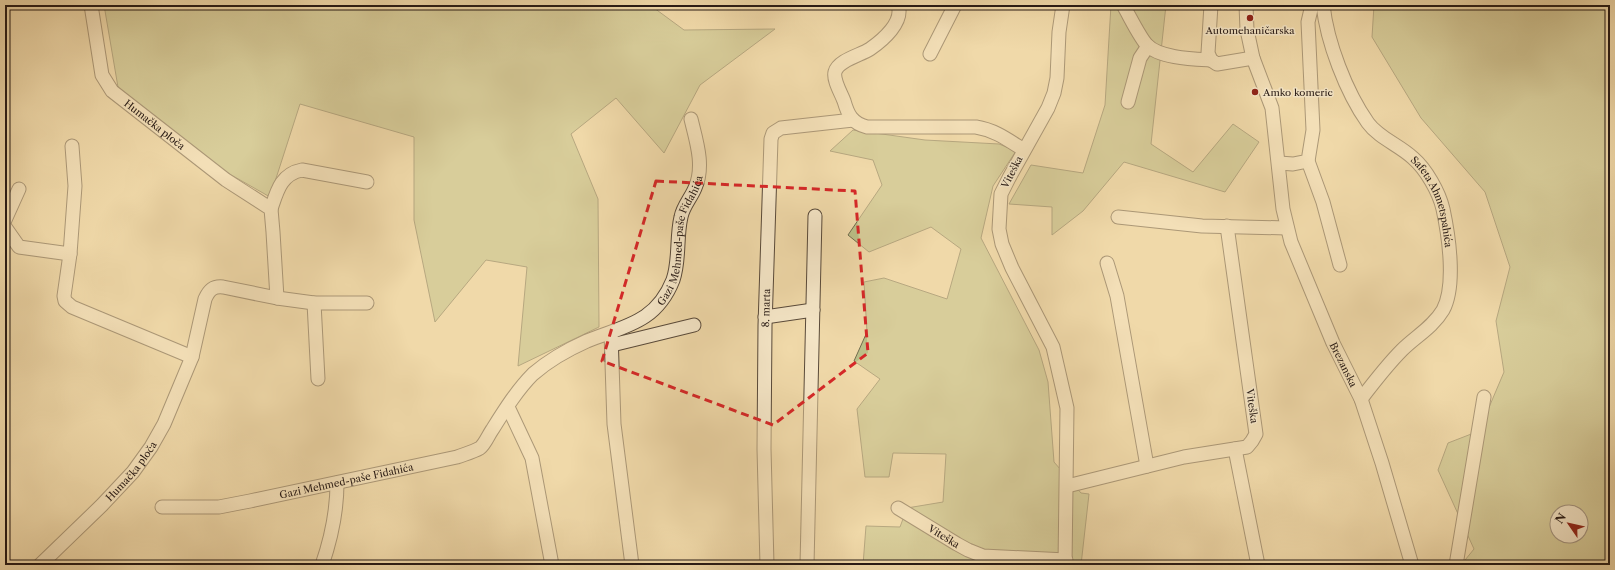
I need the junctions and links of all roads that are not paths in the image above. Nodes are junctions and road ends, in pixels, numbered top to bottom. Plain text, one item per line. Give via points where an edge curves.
1 (91, 5) edge
2 (898, 5) edge
3 (955, 5) edge
4 (1063, 5) edge
5 (1123, 5) edge
6 (1211, 5) edge
7 (1246, 5) edge
8 (1312, 5) edge
9 (1323, 5) edge
10 (1148, 46) junction
11 (930, 54) dead end
12 (1253, 58) junction
13 (1211, 60) junction
14 (1128, 102) dead end
15 (690, 119) dead end
16 (853, 120) junction
17 (72, 146) dead end
18 (1024, 150) junction
19 (1308, 161) junction
20 (1279, 163) junction
21 (367, 182) dead end
22 (19, 189) dead end
23 (271, 209) junction
24 (815, 216) dead end
25 (1118, 217) dead end
26 (5, 220) edge
27 (5, 226) edge
28 (1227, 226) junction
29 (1287, 228) junction
30 (70, 254) junction
31 (1107, 263) dead end
32 (1340, 265) dead end
33 (277, 298) junction
34 (314, 303) junction
35 (367, 303) dead end
36 (813, 310) junction
37 (765, 317) junction
38 (694, 325) dead end
39 (612, 339) junction
40 (192, 357) junction
41 (318, 378) dead end
42 (1484, 397) dead end
43 (1361, 399) junction
44 (508, 407) junction
45 (1235, 449) junction
46 (1147, 466) junction
47 (337, 483) junction
48 (1067, 486) junction
49 (162, 507) dead end
50 (898, 508) dead end
51 (1066, 563) edge
52 (40, 565) edge
53 (322, 565) edge
54 (552, 565) edge
55 (632, 565) edge
56 (767, 565) edge
57 (807, 565) edge
58 (1258, 565) edge
59 (1412, 565) edge
60 (1456, 565) edge

1 - 23 street, Humačka ploča via 102,75 112,91 226,180
2 - 16 street via 900,15 897,22 883,38 870,49 836,69 835,75 848,113
3 - 11 street
4 - 18 street via 1054,93
5 - 10 street
6 - 13 street via 1208,53
7 - 12 street, Brezanska via 1247,30
8 - 19 street via 1308,22 1314,130
9 - 43 street, Safeta Ahmetspahića via 1334,54 1355,101 1374,130 1413,157 1428,174 1442,208 1451,261 1448,301 1442,312 1402,350
10 - 13 street via 1161,53
10 - 14 street via 1140,58
12 - 13 street via 1217,64
12 - 20 street, Brezanska via 1272,108
15 - 39 street, Gazi Mehmed-paše Fidahića via 698,148 699,171 695,188 684,206 681,217 673,279 660,303 648,315
16 - 18 street, Viteška via 867,127 976,127 998,133
16 - 37 street, 8. marta via 781,128 773,133
17 - 30 street via 75,186
18 - 48 street, Viteška via 1002,194 998,229 1012,268 1052,347 1067,408
19 - 20 street
19 - 32 street
20 - 29 street, Brezanska
21 - 23 street via 302,170 295,171 279,184
22 - 26 street
23 - 33 street
24 - 36 street
25 - 28 street via 1202,226
27 - 30 street via 19,247
28 - 29 street
28 - 45 street, Viteška via 1256,434 1247,446
29 - 43 street, Brezanska via 1334,343
30 - 40 street via 64,296 68,304
31 - 46 street via 1117,296
33 - 34 street, Humačka ploča
33 - 40 street, Humačka ploča via 217,286 212,288 205,299
34 - 35 street, Humačka ploča
34 - 41 street
36 - 37 street
36 - 57 street
37 - 56 street, 8. marta via 764,449
38 - 39 street, Gazi Mehmed-paše Fidahića
39 - 44 street, Gazi Mehmed-paše Fidahića via 588,341 549,362 525,383
39 - 55 street via 614,424
40 - 52 street, Humačka ploča via 164,424 147,453 102,505
42 - 60 street
43 - 59 street, Brezanska
44 - 47 street, Gazi Mehmed-paše Fidahića via 481,447 471,452
44 - 54 street via 532,458
45 - 46 street, Viteška
45 - 58 street
46 - 48 street, Viteška
47 - 49 street, Gazi Mehmed-paše Fidahića via 219,507
47 - 53 street via 337,500 329,546
48 - 51 street, Viteška
50 - 51 street, Viteška via 957,544 983,556

